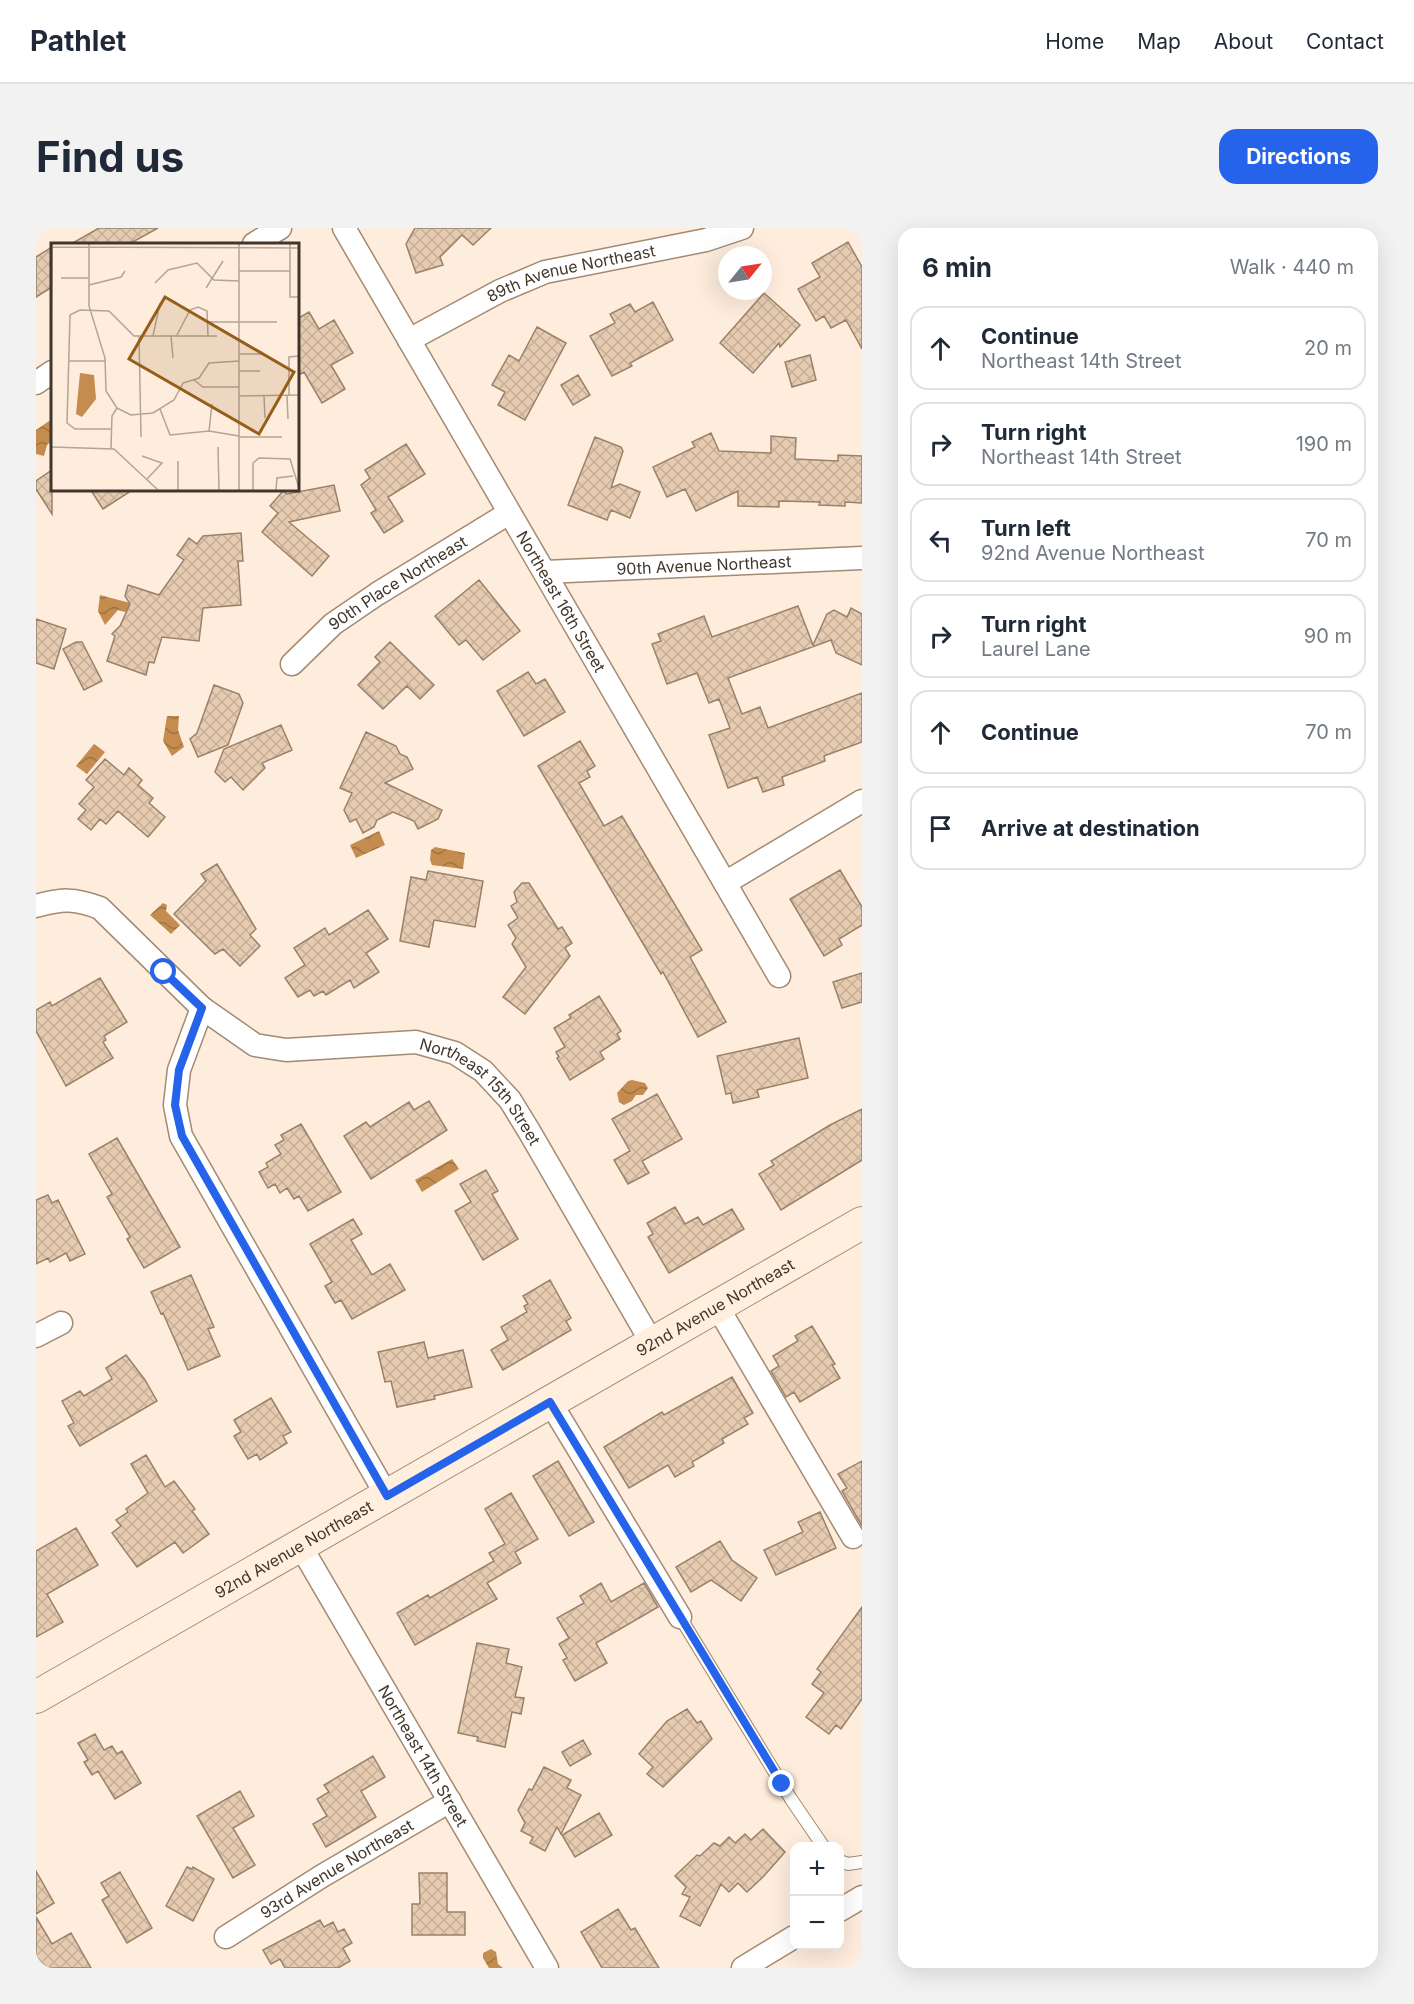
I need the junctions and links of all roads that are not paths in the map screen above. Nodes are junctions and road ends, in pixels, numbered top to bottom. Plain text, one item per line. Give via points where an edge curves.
1 (280, 228) edge
2 (344, 228) edge
3 (742, 228) edge
4 (256, 243) edge
5 (409, 340) junction
6 (51, 373) edge
7 (36, 383) edge
8 (509, 513) junction
9 (862, 558) edge
10 (545, 572) junction
11 (292, 664) dead end
12 (861, 804) edge
13 (725, 883) junction
14 (36, 906) edge
15 (779, 976) dead end
16 (202, 1008) junction
17 (862, 1222) edge
18 (717, 1306) junction
19 (61, 1323) dead end
20 (36, 1336) edge
21 (652, 1343) junction
22 (550, 1402) junction
23 (387, 1496) junction
24 (853, 1537) dead end
25 (300, 1545) junction
26 (680, 1617) joint
27 (36, 1697) edge
28 (450, 1801) junction
29 (821, 1842) edge
30 (844, 1862) edge
31 (862, 1862) edge
32 (862, 1897) edge
33 (844, 1908) edge
34 (226, 1937) dead end
35 (790, 1940) edge
36 (547, 1968) edge
37 (743, 1968) edge

1 - 4 street
2 - 5 street, Northeast 16th Street
3 - 5 street, 89th Avenue Northeast via 706,240 546,272 500,291
5 - 8 street, Northeast 16th Street
6 - 7 street
8 - 10 street, Northeast 16th Street
8 - 11 street, 90th Place Northeast via 333,624
9 - 10 street, 90th Avenue Northeast
10 - 13 street, Northeast 16th Street
12 - 13 street
13 - 15 street, Northeast 16th Street
14 - 16 street via 81,901 100,908
16 - 21 street, Northeast 15th Street via 255,1045 286,1050 416,1042 455,1053 483,1071 510,1100
16 - 23 street via 179,1070 175,1105 182,1136
17 - 18 main road, 92nd Avenue Northeast
18 - 21 main road, 92nd Avenue Northeast
18 - 24 street
19 - 20 street
21 - 22 main road, 92nd Avenue Northeast
22 - 23 main road, 92nd Avenue Northeast
22 - 26 street
23 - 25 main road, 92nd Avenue Northeast
25 - 27 main road, 92nd Avenue Northeast
25 - 28 street, Northeast 14th Street
26 - 29 lane via 791,1800
28 - 34 street, 93rd Avenue Northeast
28 - 36 street, Northeast 14th Street
30 - 31 lane
32 - 33 street
35 - 37 street

